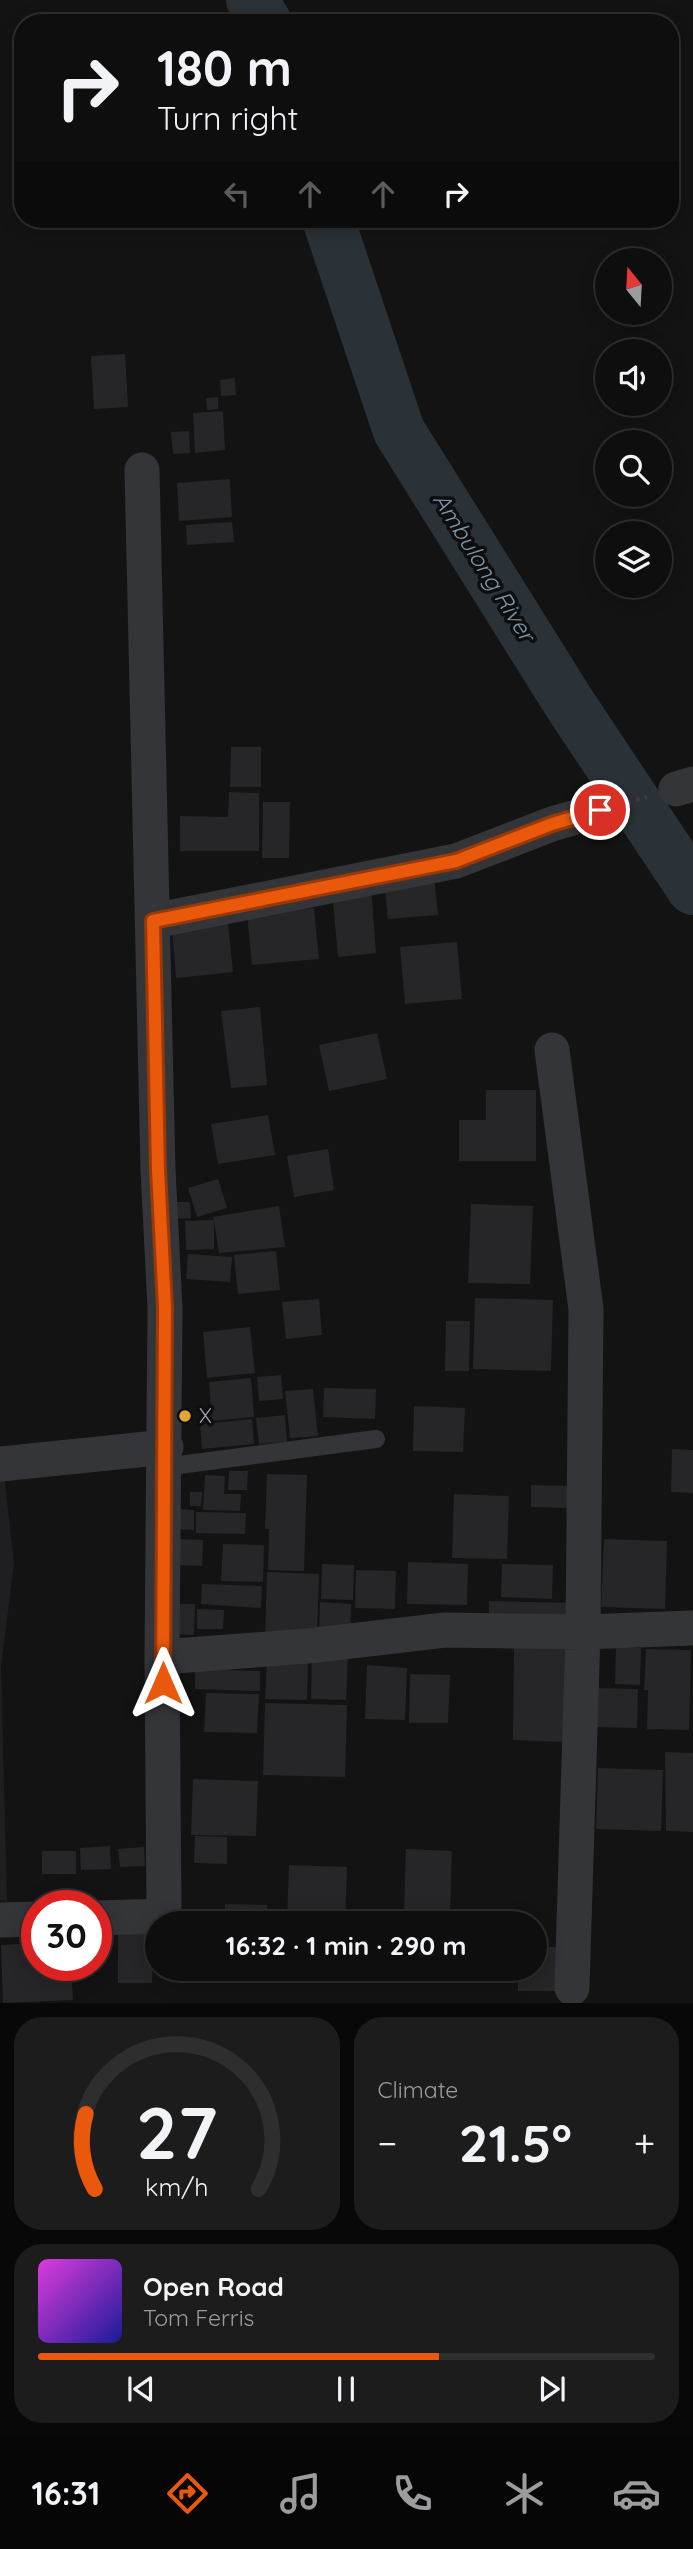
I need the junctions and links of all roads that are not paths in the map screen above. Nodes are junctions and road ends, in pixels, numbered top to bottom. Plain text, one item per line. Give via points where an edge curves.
1 (142, 470) dead end
2 (600, 810) road end
3 (153, 921) junction
4 (552, 1049) dead end
5 (376, 1440) dead end
6 (165, 1457) junction
7 (0, 1464) edge
8 (693, 1628) edge
9 (583, 1632) junction
10 (162, 1657) junction
11 (112, 1918) edge
12 (21, 1919) edge
13 (0, 1920) edge
14 (572, 1988) dead end

1 - 3 street
2 - 3 street via 456,861
3 - 6 street
4 - 9 street via 586,1309
5 - 6 lane
6 - 7 street
6 - 10 street
8 - 9 street
9 - 10 street via 445,1630
9 - 14 street
10 - 11 street via 164,1916
12 - 13 street

